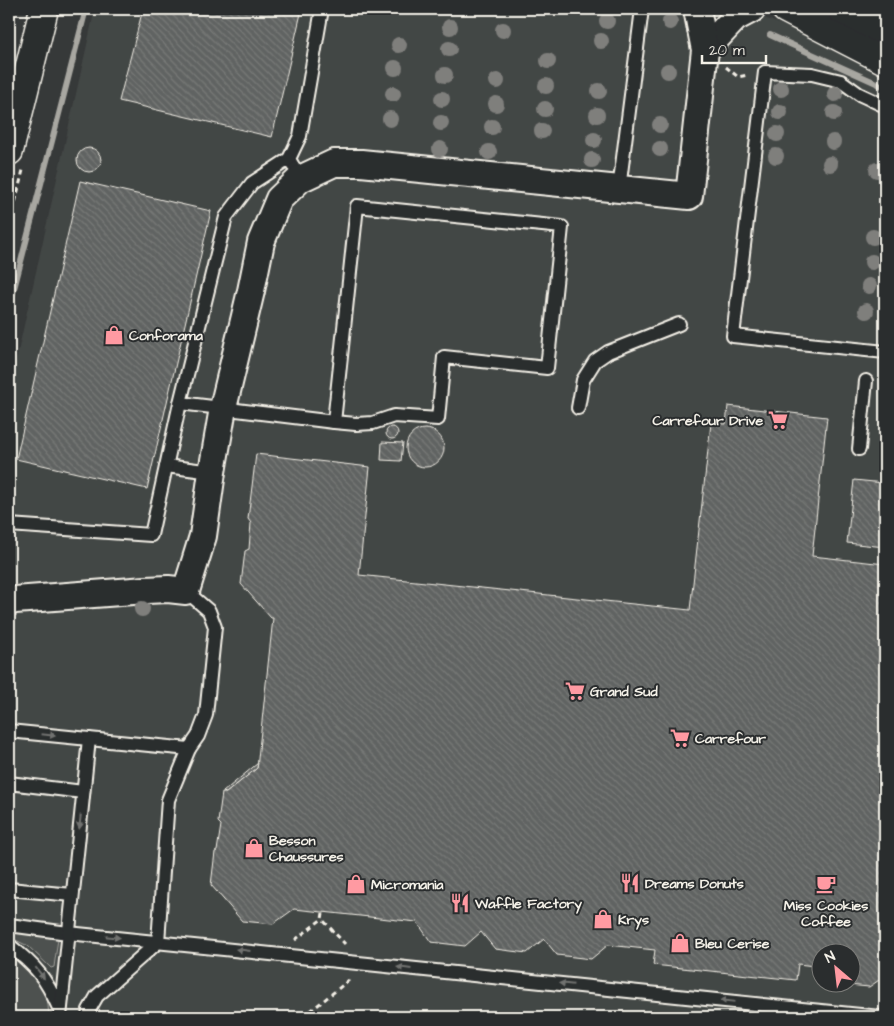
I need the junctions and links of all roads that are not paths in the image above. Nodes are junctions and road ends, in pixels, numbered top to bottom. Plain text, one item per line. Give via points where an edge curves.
1 (44, 9) edge
2 (322, 9) edge
3 (642, 9) edge
4 (697, 9) edge
5 (752, 9) edge
6 (786, 9) edge
7 (841, 9) edge
8 (885, 31) edge
9 (705, 50) junction
10 (885, 60) edge
11 (885, 106) edge
12 (9, 151) edge
13 (294, 169) junction
14 (619, 189) junction
15 (679, 324) dead end
16 (885, 352) edge
17 (866, 381) dead end
18 (180, 403) junction
19 (223, 408) junction
20 (578, 408) dead end
21 (334, 422) junction
22 (859, 449) dead end
23 (166, 466) junction
24 (212, 472) junction
25 (9, 525) edge
26 (186, 591) junction
27 (11, 600) edge
28 (9, 731) edge
29 (88, 739) junction
30 (189, 749) junction
31 (9, 783) edge
32 (83, 792) junction
33 (9, 889) edge
34 (72, 895) junction
35 (9, 925) edge
36 (68, 933) junction
37 (158, 942) junction
38 (9, 945) edge
39 (60, 1014) edge
40 (88, 1017) edge
41 (880, 1017) edge

1 - 12 street
2 - 13 lane
3 - 14 lane
4 - 9 street
5 - 9 street via 735,18
6 - 10 street
7 - 8 street
9 - 14 street via 689,196
11 - 16 lane via 841,81 812,74 765,72 733,336
13 - 14 street via 362,163
13 - 18 lane via 252,183 226,217
13 - 19 street via 261,242
15 - 20 lane via 608,352 595,361 583,380
17 - 22 lane
18 - 19 lane
18 - 23 lane
19 - 21 lane
19 - 24 street
21 - 21 lane via 357,206 562,227 547,368 444,357 438,419 394,416 373,423
23 - 24 lane
23 - 25 lane via 151,535
24 - 26 street via 203,536
26 - 27 street via 146,590
26 - 30 lane via 209,611 215,627 206,715
28 -> 29 lane
29 - 30 lane
29 - 32 lane
30 - 37 lane via 168,800
31 - 32 lane
32 -> 34 lane
33 - 34 lane
34 - 36 lane
35 - 36 lane
36 -> 37 lane
36 - 39 lane
37 - 40 lane via 97,996
41 -> 37 lane
38 -> 39 lane via 41,973 50,986

